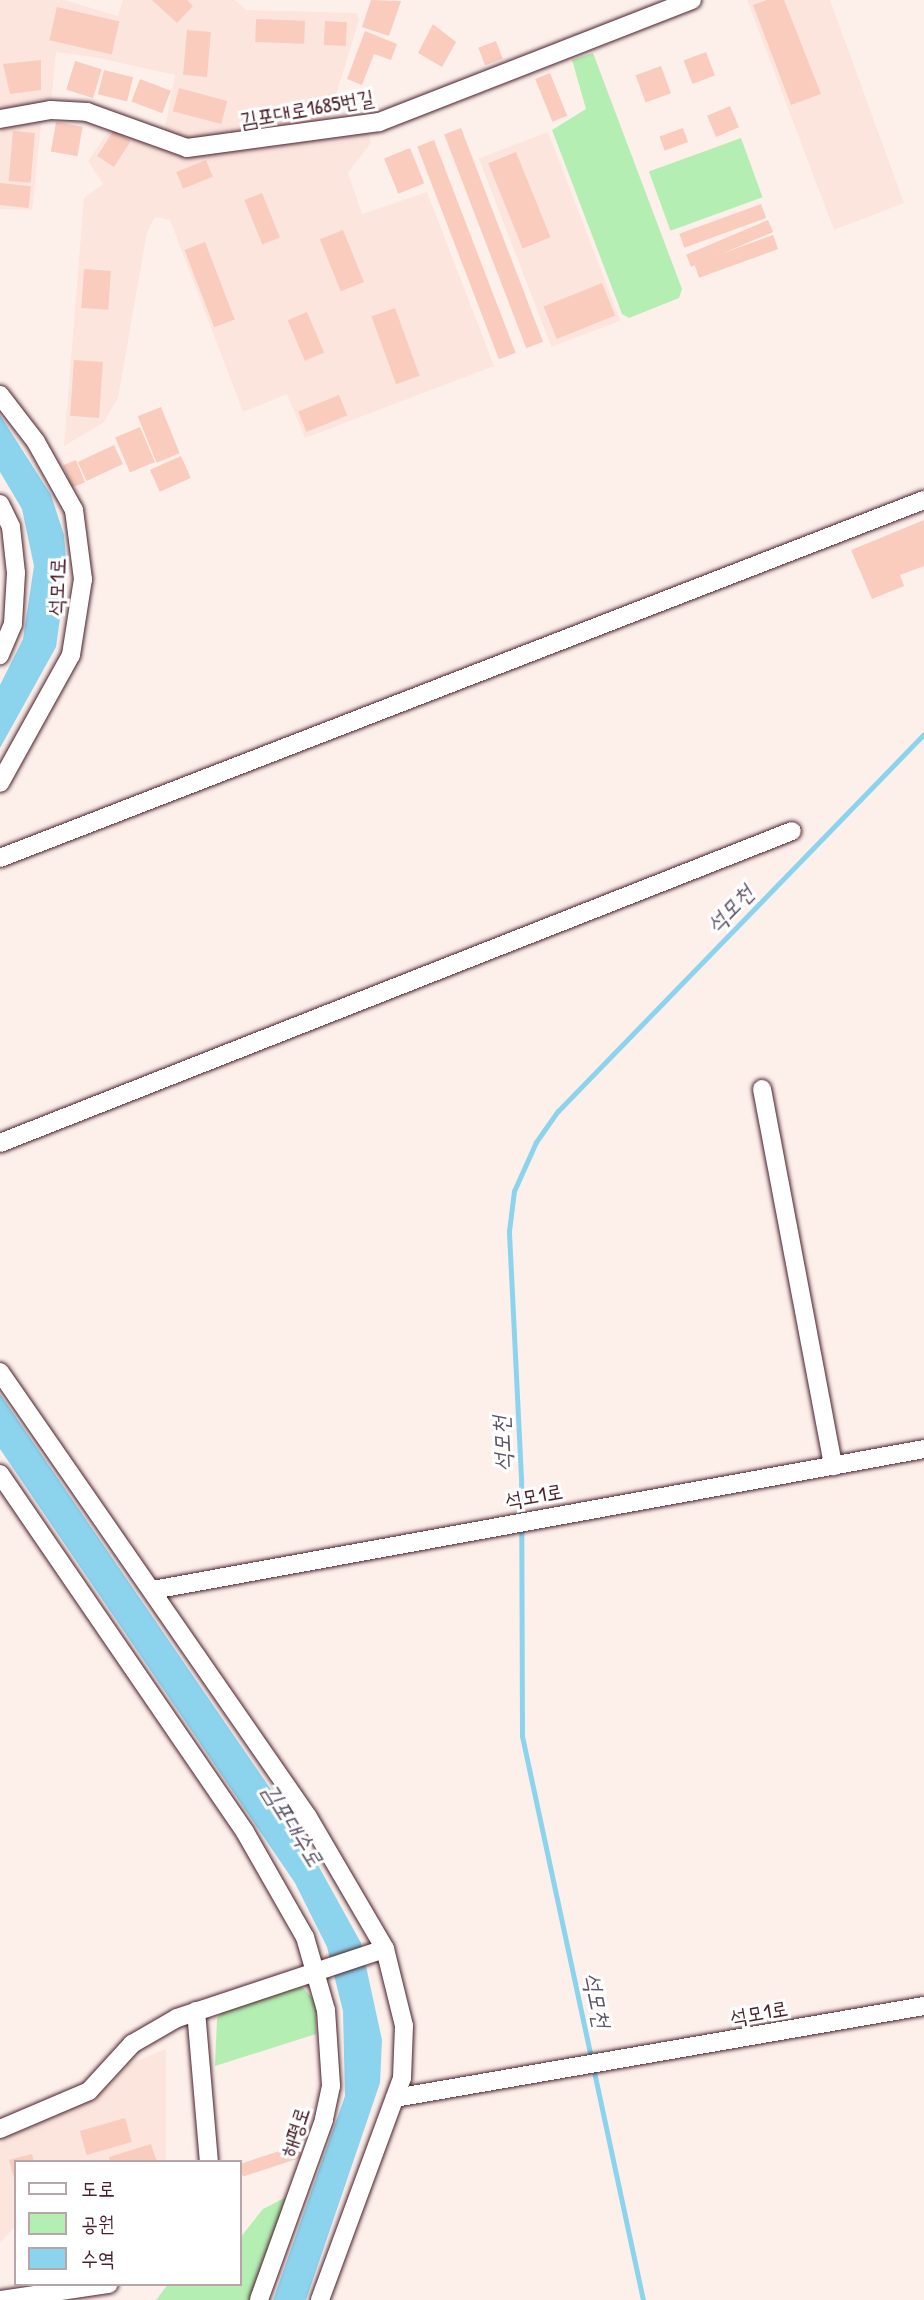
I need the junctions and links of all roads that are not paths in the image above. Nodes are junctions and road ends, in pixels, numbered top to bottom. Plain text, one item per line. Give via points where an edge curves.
1 (692, 0) edge
2 (0, 119) edge
3 (0, 395) edge
4 (924, 500) edge
5 (0, 505) edge
6 (0, 656) edge
7 (0, 783) edge
8 (792, 831) dead end
9 (0, 858) edge
10 (762, 1089) dead end
11 (0, 1143) edge
12 (0, 1372) edge
13 (924, 1449) edge
14 (833, 1466) junction
15 (0, 1474) edge
16 (153, 1590) junction
17 (379, 1951) junction
18 (318, 1972) junction
19 (924, 2006) edge
20 (196, 2011) junction
21 (395, 2098) junction
22 (0, 2129) edge
23 (209, 2160) edge
24 (95, 2286) edge
25 (0, 2300) edge
26 (259, 2300) edge
27 (320, 2300) edge

1 - 2 lane, 김포대로1685번길 via 379,122 187,148 86,112 51,110
3 - 7 lane, 석모1로 via 37,442 74,510 83,579 71,654
4 - 9 lane
5 - 6 lane via 11,527 16,573 13,624
8 - 11 lane
10 - 14 lane
12 - 16 lane
13 - 14 lane, 석모1로
14 - 16 lane, 석모1로
15 - 18 lane, 해평로 via 244,1832 292,1911
16 - 17 lane via 308,1817
17 - 18 lane
17 - 21 lane via 404,2026 404,2064
18 - 20 lane
18 - 26 lane, 해평로 via 330,2036 328,2106
19 - 21 lane, 석모1로
20 - 22 lane via 132,2044 89,2091
20 - 23 lane
21 - 27 lane via 381,2124
24 - 25 lane

